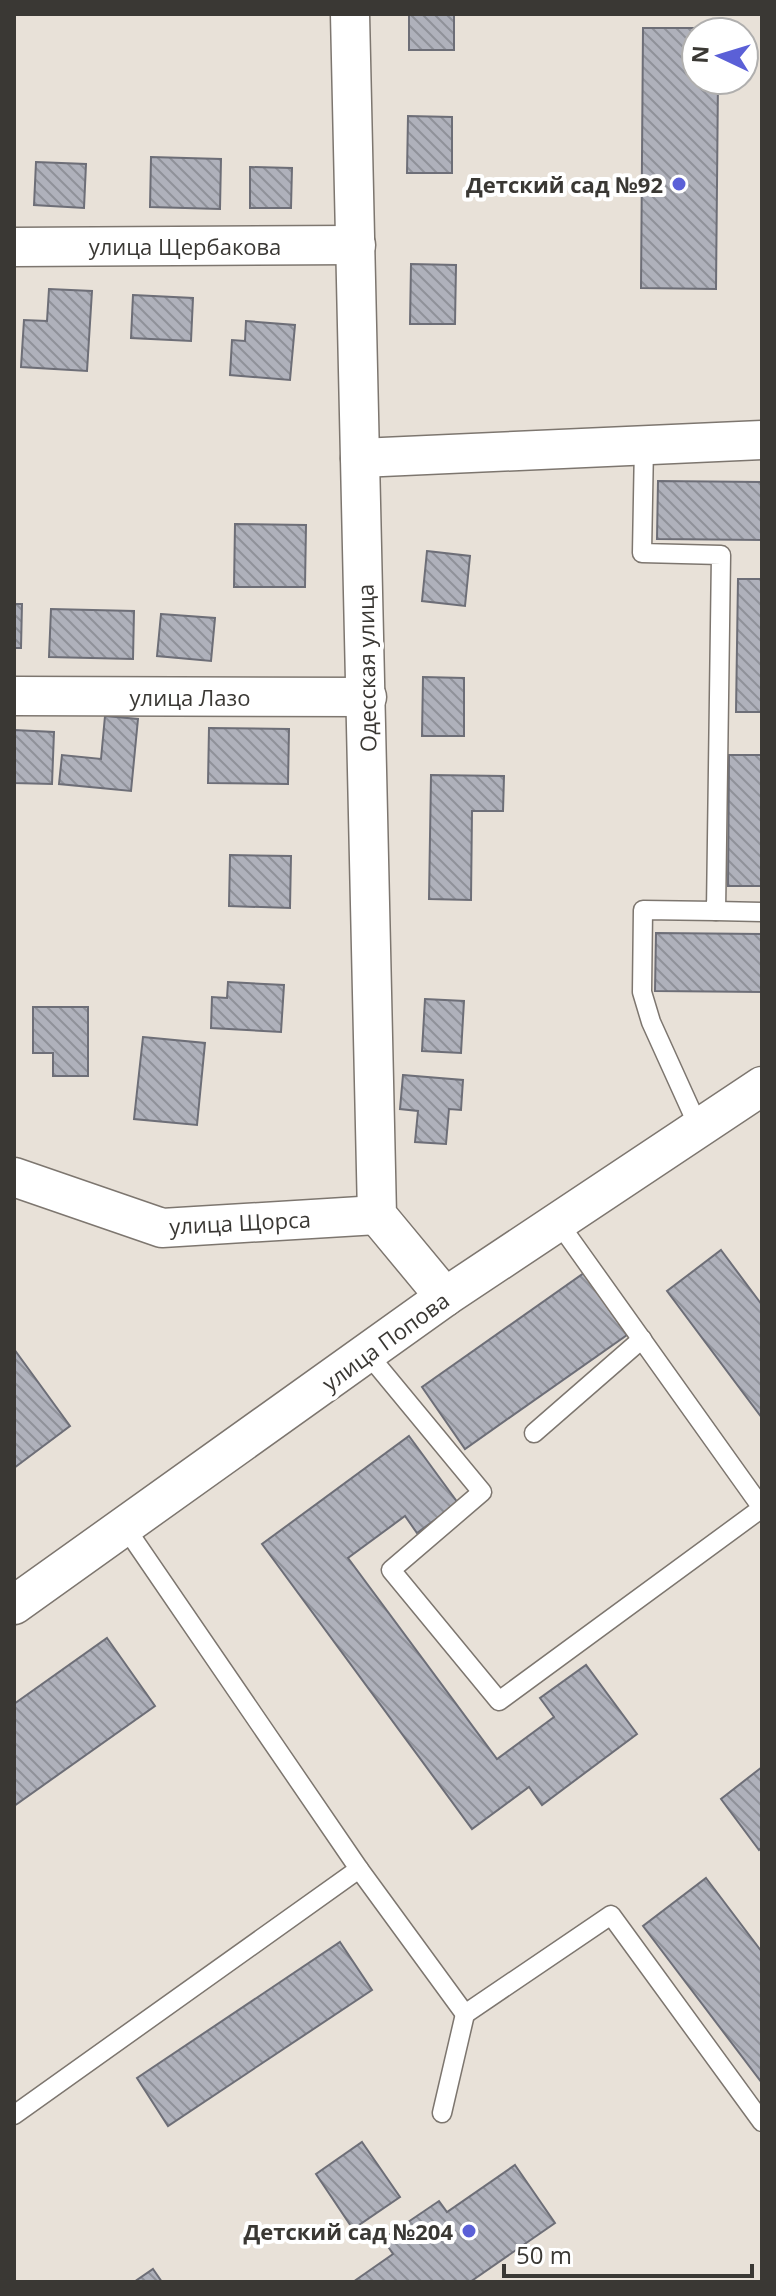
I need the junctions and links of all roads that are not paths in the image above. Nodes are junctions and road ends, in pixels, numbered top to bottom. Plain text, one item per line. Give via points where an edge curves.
1 (350, 14) edge
2 (356, 245) junction
3 (14, 247) edge
4 (762, 440) edge
5 (644, 445) junction
6 (360, 458) junction
7 (14, 696) edge
8 (367, 697) junction
9 (716, 911) junction
10 (762, 912) edge
11 (762, 1086) edge
12 (699, 1128) junction
13 (14, 1177) edge
14 (377, 1215) junction
15 (558, 1222) junction
16 (445, 1297) junction
17 (642, 1339) junction
18 (367, 1353) junction
19 (534, 1433) dead end
20 (762, 1508) edge
21 (125, 1527) junction
22 (14, 1605) edge
23 (359, 1869) junction
24 (465, 2014) junction
25 (442, 2113) dead end
26 (14, 2115) edge
27 (762, 2122) edge

1 - 2 street, Одесская улица
2 - 3 street, улица Щербакова
2 - 6 street, Одесская улица
4 - 5 street
5 - 6 street
5 - 9 lane via 642,553 721,555
6 - 8 street, Одесская улица
7 - 8 street, улица Лазо
8 - 14 street, Одесская улица
9 - 10 lane
9 - 12 lane via 643,910 642,992
11 - 12 street, улица Попова
12 - 15 street, улица Попова
13 - 14 street, улица Щорса via 162,1228
14 - 16 street
15 - 16 street, улица Попова
15 - 17 lane
16 - 18 street, улица Попова
17 - 19 lane
17 - 20 lane
18 - 20 lane via 482,1492 391,1570 499,1701
18 - 21 street, улица Попова
21 - 22 street, улица Попова
21 - 23 lane
23 - 24 lane
23 - 26 lane
24 - 25 lane
24 - 27 lane via 611,1915

